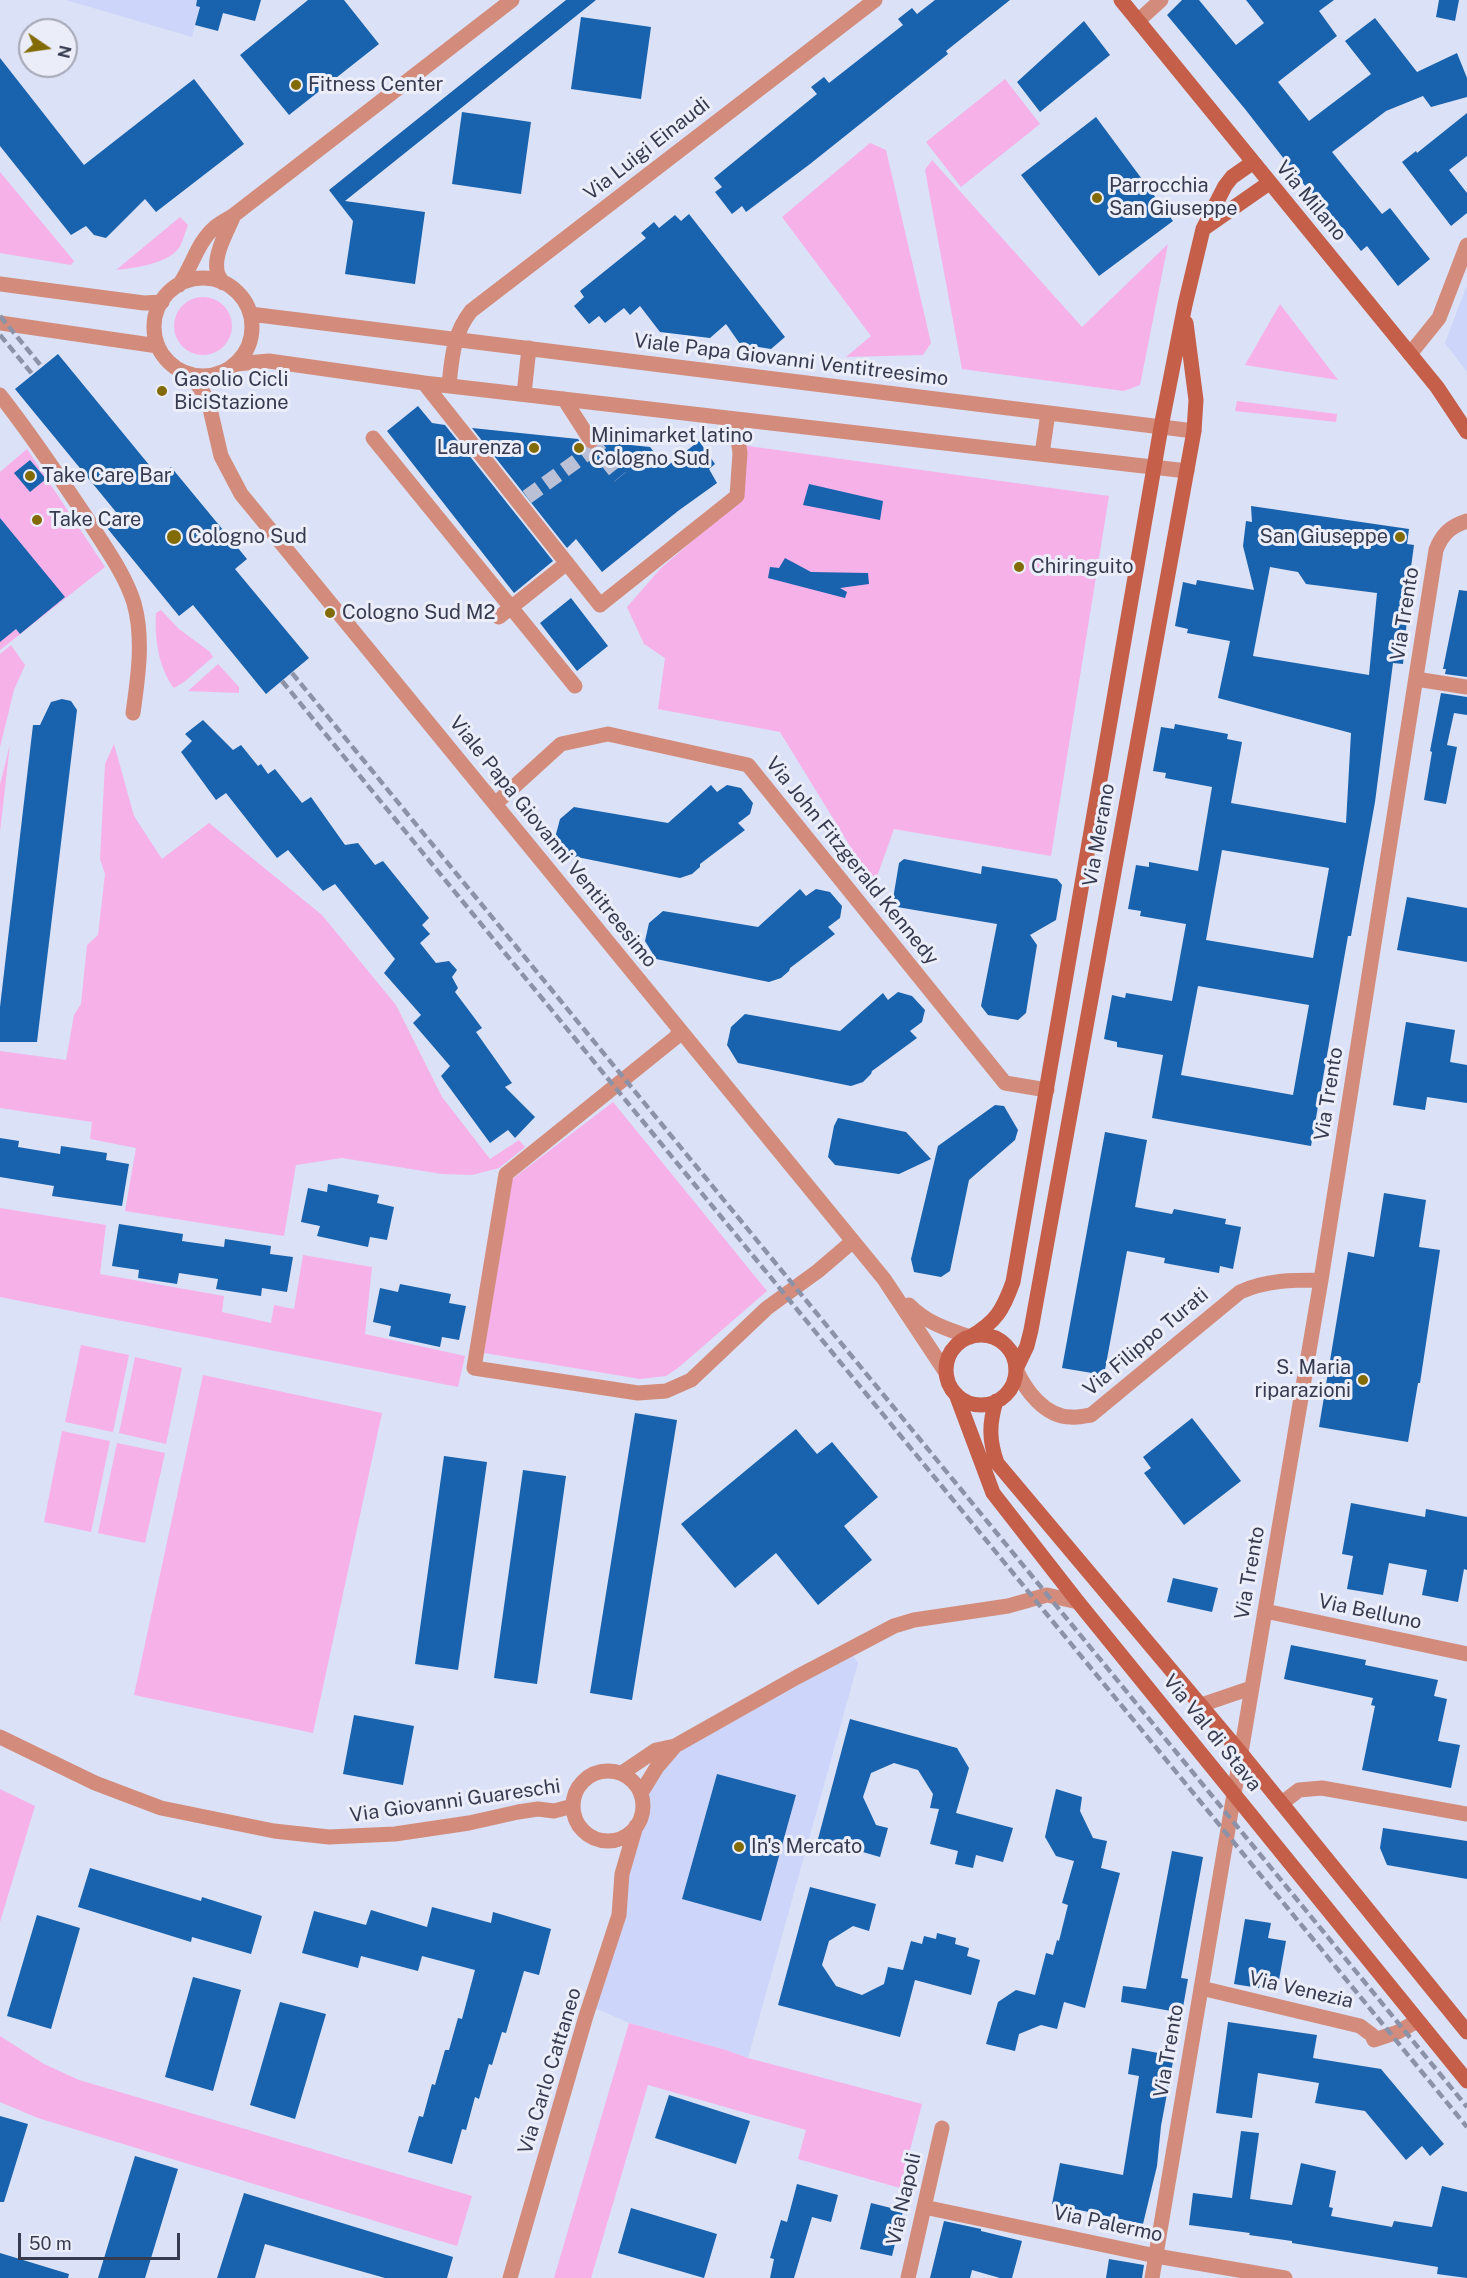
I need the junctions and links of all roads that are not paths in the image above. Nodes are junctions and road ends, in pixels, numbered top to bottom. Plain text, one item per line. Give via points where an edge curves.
1 (512, 0) edge
2 (875, 0) edge
3 (1121, 0) edge
4 (1161, 0) edge
5 (1138, 21) junction
6 (1252, 163) junction
7 (1269, 183) junction
8 (234, 215) junction
9 (1203, 229) junction
10 (1467, 245) edge
11 (223, 283) junction
12 (0, 284) edge
13 (179, 285) junction
14 (162, 302) junction
15 (1185, 305) junction
16 (250, 314) junction
17 (0, 323) edge
18 (455, 339) junction
19 (158, 346) junction
20 (529, 348) junction
21 (1410, 354) junction
22 (230, 368) junction
23 (191, 375) junction
24 (424, 383) junction
25 (449, 386) junction
26 (0, 394) edge
27 (524, 394) junction
28 (564, 399) junction
29 (1048, 413) junction
30 (213, 419) junction
31 (735, 419) junction
32 (1161, 427) junction
33 (1194, 431) junction
34 (1467, 431) edge
35 (373, 438) dead end
36 (591, 441) tunnel mouth
37 (1042, 454) junction
38 (1154, 467) junction
39 (1187, 471) junction
40 (1467, 521) edge
41 (567, 562) junction
42 (505, 613) junction
43 (1416, 679) junction
44 (575, 686) dead end
45 (1467, 687) edge
46 (133, 713) dead end
47 (495, 804) junction
48 (681, 1031) junction
49 (1047, 1090) junction
50 (853, 1241) junction
51 (884, 1279) junction
52 (1321, 1280) junction
53 (970, 1337) junction
54 (1016, 1369) junction
55 (945, 1371) junction
56 (956, 1394) junction
57 (996, 1401) junction
58 (1078, 1602) junction
59 (1265, 1611) junction
60 (1467, 1654) edge
61 (1251, 1688) junction
62 (1201, 1705) junction
63 (0, 1737) edge
64 (675, 1746) junction
65 (1240, 1752) junction
66 (622, 1773) junction
67 (1233, 1792) junction
68 (641, 1793) junction
69 (1281, 1803) junction
70 (573, 1806) junction
71 (1467, 1814) edge
72 (636, 1826) junction
73 (592, 1836) junction
74 (622, 1874) junction
75 (1201, 1988) junction
76 (1417, 2021) junction
77 (1467, 2032) edge
78 (1467, 2080) edge
79 (942, 2128) dead end
80 (924, 2206) junction
81 (1156, 2256) junction
82 (510, 2278) edge
83 (908, 2278) edge
84 (1152, 2278) edge
85 (1285, 2278) edge

1 - 8 street
2 - 18 street, Via Luigi Einaudi via 471,311
3 - 5 street, Via Milano
4 - 5 street
5 - 6 street, Via Milano
6 - 7 street, Via Milano
6 - 9 street, Via Merano via 1225,186
7 - 9 street
7 - 21 street, Via Milano
8 - 11 street via 217,264
8 - 13 street via 203,240
9 - 15 street, Via Merano
10 - 21 street via 1439,318
11 - 13 street via 199,279
11 - 16 street via 244,300
12 - 14 street
13 - 14 street
14 - 19 street via 154,327
15 - 32 street, Via Merano
15 - 33 street, Via Merano via 1197,410
16 - 18 street, Viale Papa Giovanni Ventitreesimo
16 - 22 street, Viale Papa Giovanni Ventitreesimo via 252,336 246,351
17 - 19 street
18 - 20 street, Viale Papa Giovanni Ventitreesimo
18 - 25 street
19 - 23 street, Viale Papa Giovanni Ventitreesimo via 171,364
20 - 27 street
20 - 29 street, Viale Papa Giovanni Ventitreesimo
21 - 34 street, Via Milano
22 - 23 street via 207,376
22 - 24 street via 269,361
22 - 30 street, Viale Papa Giovanni Ventitreesimo via 214,398
23 - 30 street, Viale Papa Giovanni Ventitreesimo via 208,400
24 - 25 street
24 - 41 street via 523,499
25 - 27 street
26 - 46 street via 41,448 122,573 134,604 138,631 140,659
27 - 28 street
28 - 31 street
28 - 36 street
29 - 32 street, Viale Papa Giovanni Ventitreesimo
29 - 37 street
30 - 47 street, Viale Papa Giovanni Ventitreesimo via 221,456 241,494
31 - 37 street
31 - 41 street via 740,453 736,495 600,605
32 - 33 street, Viale Papa Giovanni Ventitreesimo
32 - 38 street, Via Merano
33 - 39 street, Via Merano
35 - 42 street
37 - 38 street
38 - 39 street
38 - 49 street, Via Merano
39 - 54 street, Via Merano via 1031,1330
40 - 43 street, Via Trento via 1448,530 1436,550
41 - 42 street
42 - 44 street
43 - 45 street
43 - 52 street, Via Trento
47 - 48 street, Viale Papa Giovanni Ventitreesimo
47 - 49 street, Via John Fitzgerald Kennedy via 561,744 608,734 748,765 1005,1083
48 - 50 street, Viale Papa Giovanni Ventitreesimo
48 - 50 street via 506,1174 474,1368 638,1393 666,1391 691,1380 767,1308
49 - 53 street, Via Merano via 1013,1282 994,1320
50 - 51 street, Viale Papa Giovanni Ventitreesimo
51 - 53 street, Viale Papa Giovanni Ventitreesimo via 920,1316
51 - 55 street, Viale Papa Giovanni Ventitreesimo
52 - 54 street, Via Filippo Turati via 1254,1285 1240,1292 1091,1415 1070,1418 1051,1411 1037,1401
52 - 59 street, Via Trento
53 - 54 street via 986,1335 997,1339 1007,1346
53 - 55 street via 953,1348
54 - 57 street via 1006,1394
55 - 56 street
56 - 57 street via 971,1404
56 - 58 street, Via Val di Stava via 993,1493
57 - 62 street, Via Val di Stava via 989,1435 997,1463
58 - 64 street via 1047,1595 1008,1606 894,1626
58 - 67 street, Via Val di Stava
59 - 60 street, Via Belluno
59 - 61 street, Via Trento
61 - 62 street
61 - 65 street, Via Trento
62 - 65 street, Via Val di Stava
63 - 70 street, Via Giovanni Guareschi via 96,1783 161,1808 283,1832 329,1837 395,1834
64 - 66 street via 656,1750
64 - 68 street
65 - 67 street, Via Trento
65 - 69 street, Via Val di Stava
66 - 68 street
66 - 70 street via 598,1772 588,1777 580,1785
67 - 75 street, Via Trento
67 - 76 street, Via Val di Stava
68 - 72 street via 642,1815
69 - 71 street via 1299,1790 1322,1788
69 - 77 street, Via Val di Stava
70 - 73 street via 577,1821
72 - 73 street via 615,1840
72 - 74 street, Via Carlo Cattaneo
73 - 74 street via 615,1853
74 - 82 street, Via Carlo Cattaneo via 619,1915
75 - 76 street, Via Venezia via 1360,2026 1374,2040
75 - 81 street, Via Trento
76 - 78 street, Via Val di Stava
79 - 80 street, Via Napoli
80 - 81 street, Via Palermo
80 - 83 street, Via Napoli
81 - 84 street, Via Trento
81 - 85 street, Via Palermo

